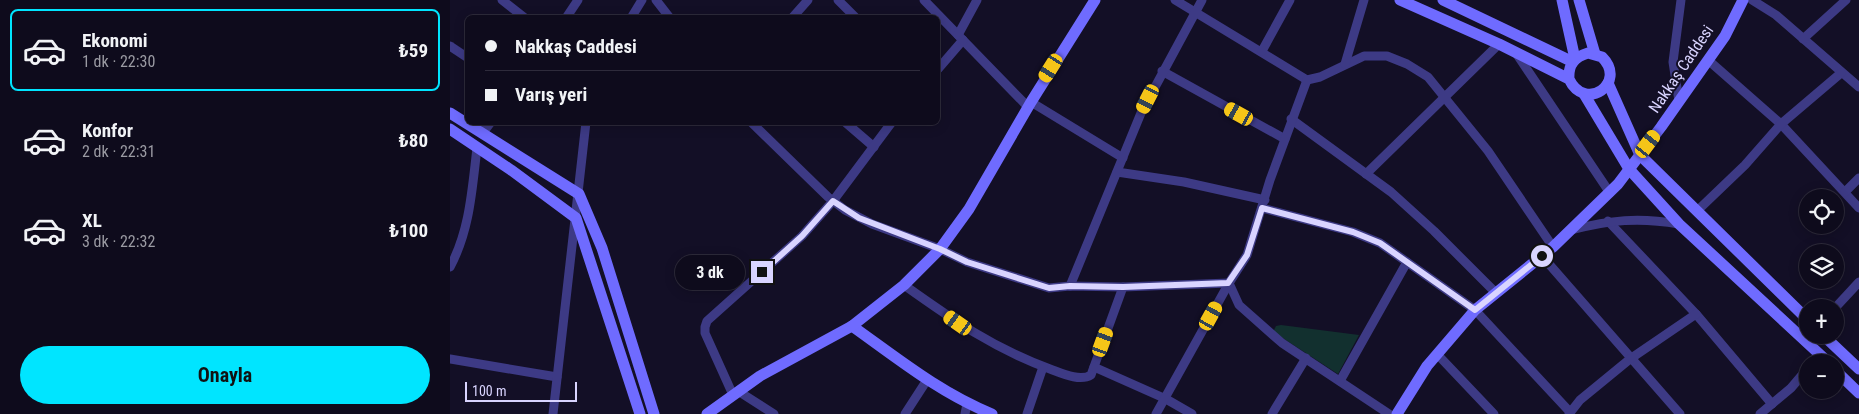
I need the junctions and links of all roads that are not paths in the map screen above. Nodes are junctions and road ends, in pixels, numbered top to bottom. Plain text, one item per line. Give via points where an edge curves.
1 (502, 0) edge
2 (578, 0) edge
3 (642, 0) edge
4 (656, 0) edge
5 (808, 0) edge
6 (838, 0) edge
7 (924, 0) edge
8 (977, 0) edge
9 (1095, 0) edge
10 (1175, 0) edge
11 (1202, 0) edge
12 (1290, 0) edge
13 (1364, 0) edge
14 (1400, 0) edge
15 (1562, 0) edge
16 (1579, 0) edge
17 (1681, 0) edge
18 (1743, 0) edge
19 (1752, 0) edge
20 (1846, 0) edge
21 (1450, 1) edge
22 (1194, 13) junction
23 (521, 15) edge
24 (568, 15) edge
25 (634, 15) edge
26 (668, 15) edge
27 (795, 15) edge
28 (853, 15) edge
29 (938, 15) edge
30 (940, 17) edge
31 (960, 38) junction
32 (1803, 39) junction
33 (1499, 44) junction
34 (450, 46) edge
35 (1262, 51) junction
36 (1516, 52) junction
37 (1595, 54) junction
38 (465, 56) edge
39 (1708, 60) junction
40 (1574, 61) junction
41 (1345, 64) junction
42 (940, 66) edge
43 (1162, 71) junction
44 (1841, 72) junction
45 (1569, 79) junction
46 (1307, 80) junction
47 (1608, 83) junction
48 (1859, 87) edge
49 (1584, 94) junction
50 (1444, 97) junction
51 (1679, 101) junction
52 (1030, 104) junction
53 (450, 113) edge
54 (1292, 120) junction
55 (465, 123) edge
56 (1781, 124) junction
57 (468, 125) edge
58 (489, 125) edge
59 (586, 125) edge
60 (754, 125) edge
61 (848, 125) edge
62 (890, 125) edge
63 (450, 129) edge
64 (482, 134) junction
65 (1285, 139) junction
66 (874, 147) junction
67 (477, 148) junction
68 (1640, 155) junction
69 (1122, 158) junction
70 (1629, 169) junction
71 (1117, 172) junction
72 (1366, 174) junction
73 (1859, 178) edge
74 (1845, 192) junction
75 (1610, 193) junction
76 (579, 194) junction
77 (833, 201) junction
78 (1264, 204) junction
79 (1859, 208) edge
80 (1697, 211) junction
81 (576, 218) junction
82 (1608, 221) junction
83 (1679, 224) junction
84 (1571, 230) junction
85 (1553, 247) junction
86 (940, 249) junction
87 (1542, 256) junction
88 (1407, 262) junction
89 (450, 267) edge
90 (1859, 282) edge
91 (1228, 283) junction
92 (904, 285) junction
93 (1070, 286) junction
94 (1123, 287) junction
95 (1496, 293) junction
96 (1843, 299) edge
97 (1475, 310) junction
98 (1799, 311) edge
99 (1696, 314) junction
100 (852, 326) junction
101 (1833, 344) edge
102 (1437, 354) junction
103 (1812, 354) edge
104 (1306, 358) junction
105 (450, 359) edge
106 (1630, 359) junction
107 (1043, 366) junction
108 (1094, 367) junction
109 (1859, 369) edge
110 (557, 377) junction
111 (1799, 379) edge
112 (1844, 379) edge
113 (927, 380) junction
114 (1340, 381) junction
115 (735, 393) junction
116 (1859, 393) edge
117 (1166, 398) junction
118 (1772, 404) junction
119 (966, 409) edge
120 (1570, 413) edge
121 (553, 414) edge
122 (640, 414) edge
123 (654, 414) edge
124 (707, 414) edge
125 (774, 414) edge
126 (905, 414) edge
127 (992, 414) edge
128 (1027, 414) edge
129 (1156, 414) edge
130 (1192, 414) edge
131 (1272, 414) edge
132 (1389, 414) edge
133 (1397, 414) edge
134 (1494, 414) edge
135 (1680, 414) edge
136 (1760, 414) edge

1 - 23 street
2 - 24 street
3 - 25 street
4 - 26 street
5 - 27 street
6 - 28 street
7 - 29 street
8 - 31 street
9 - 52 main road
10 - 22 street
11 - 22 street
12 - 35 street
13 - 41 street
14 - 33 main road
15 - 40 main road
16 - 37 main road
17 - 51 street via 1673,62
18 - 39 main road, Nakkaş Caddesi
19 - 32 street
20 - 32 street
21 - 40 main road
22 - 35 street
22 - 43 street
30 - 31 street
31 - 42 street
31 - 52 street
32 - 44 street
33 - 36 main road
33 - 50 street
34 - 38 street
35 - 46 street
36 - 45 main road
36 - 75 street
37 - 40 main road via 1581,55
37 - 47 main road via 1602,57 1610,68
39 - 51 main road, Nakkaş Caddesi
39 - 56 street
40 - 45 main road
41 - 46 street
41 - 50 street via 1364,56 1387,56 1428,77
43 - 65 street
43 - 69 street
44 - 48 street
44 - 56 street
45 - 49 main road via 1572,86
46 - 54 street
47 - 49 main road via 1598,93
47 - 68 main road
49 - 70 main road
50 - 72 street
50 - 85 street via 1488,151
51 - 68 main road, Nakkaş Caddesi
52 - 69 street
52 - 86 main road via 969,210
53 - 55 main road
54 - 65 street
54 - 72 street
56 - 74 street
56 - 80 street via 1745,165
57 - 64 main road
58 - 64 street
59 - 76 street
60 - 77 street
61 - 66 street
62 - 66 street
63 - 67 main road
64 - 76 main road
65 - 78 street
66 - 77 street
67 - 81 main road
67 - 89 street via 465,231
68 - 70 main road, Nakkaş Caddesi
68 - 80 main road
69 - 71 street
70 - 75 main road, Nakkaş Caddesi
70 - 83 main road
71 - 78 street via 1184,182
71 - 93 street
72 - 95 street via 1434,231
73 - 74 street
74 - 79 street
75 - 84 main road, Nakkaş Caddesi
76 - 81 street
76 - 123 main road via 602,248
77 - 86 street via 859,218
77 - 115 street via 802,236 707,321 705,333
78 - 88 street via 1353,232 1380,243
78 - 91 street via 1247,255
80 - 98 main road
81 - 110 street
81 - 122 main road
82 - 83 street via 1651,220
82 - 84 street
82 - 99 street
83 - 103 main road
84 - 85 main road, Nakkaş Caddesi
85 - 87 main road, Nakkaş Caddesi
86 - 92 main road
86 - 93 street via 967,262 1049,288
87 - 95 main road, Nakkaş Caddesi
87 - 106 street
88 - 97 street
88 - 114 street
90 - 96 street
91 - 94 street
91 - 104 street via 1239,305 1282,343
91 - 117 street
92 - 100 main road
92 - 107 street via 972,333 1016,357
93 - 94 street
94 - 108 street
95 - 97 main road, Nakkaş Caddesi
97 - 102 main road, Nakkaş Caddesi
97 - 120 street
99 - 106 street
99 - 118 street
100 - 113 main road
100 - 115 main road via 785,361
101 - 109 main road
102 - 133 main road, Nakkaş Caddesi
102 - 134 street
104 - 114 street
104 - 131 street
105 - 110 street
106 - 120 street via 1580,400
106 - 135 street
107 - 108 street via 1082,378 1091,375
107 - 128 street
108 - 117 street
110 - 121 street
111 - 118 street
112 - 116 main road
113 - 119 main road
113 - 126 street
114 - 132 street
115 - 124 main road
115 - 125 street
117 - 129 street
117 - 130 street
118 - 136 street
119 - 127 main road

